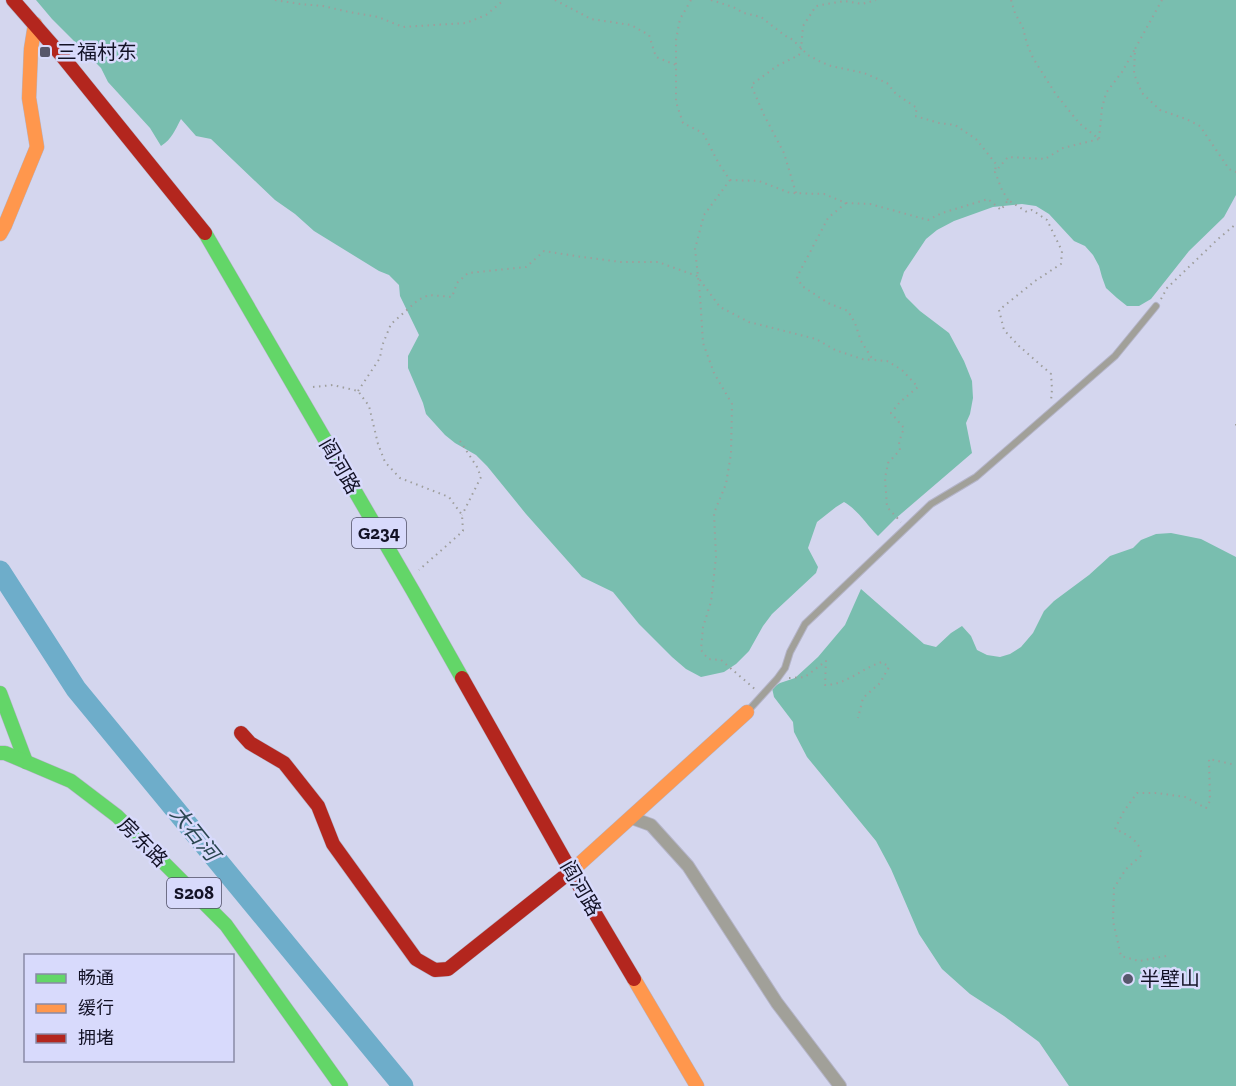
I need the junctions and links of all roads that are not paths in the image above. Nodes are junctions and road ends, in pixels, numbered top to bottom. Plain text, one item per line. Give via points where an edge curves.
1 (18, 3) edge
2 (35, 24) junction
3 (0, 234) edge
4 (1156, 306) road end
5 (0, 693) edge
6 (747, 712) joint
7 (241, 733) dead end
8 (0, 753) edge
9 (26, 762) junction
10 (632, 818) junction
11 (572, 872) junction
12 (341, 1086) edge
13 (697, 1086) edge
14 (840, 1086) edge

1 - 2 main road, 阎河路 / G234
2 - 3 main road via 29,98 37,147
2 - 11 main road, 阎河路 / G234 via 205,233
4 - 6 lane via 1116,356 976,477 931,504 805,624 777,679
5 - 9 main road
6 - 10 main road
7 - 11 main road via 250,743 284,763 318,806 333,844 416,959 435,970 448,969
8 - 9 main road, 房东路 / S208
9 - 12 main road, 房东路 / S208 via 71,781 117,816 226,925
10 - 11 main road
10 - 14 street via 651,825 688,866 777,1003
11 - 13 main road, 阎河路 / G234

